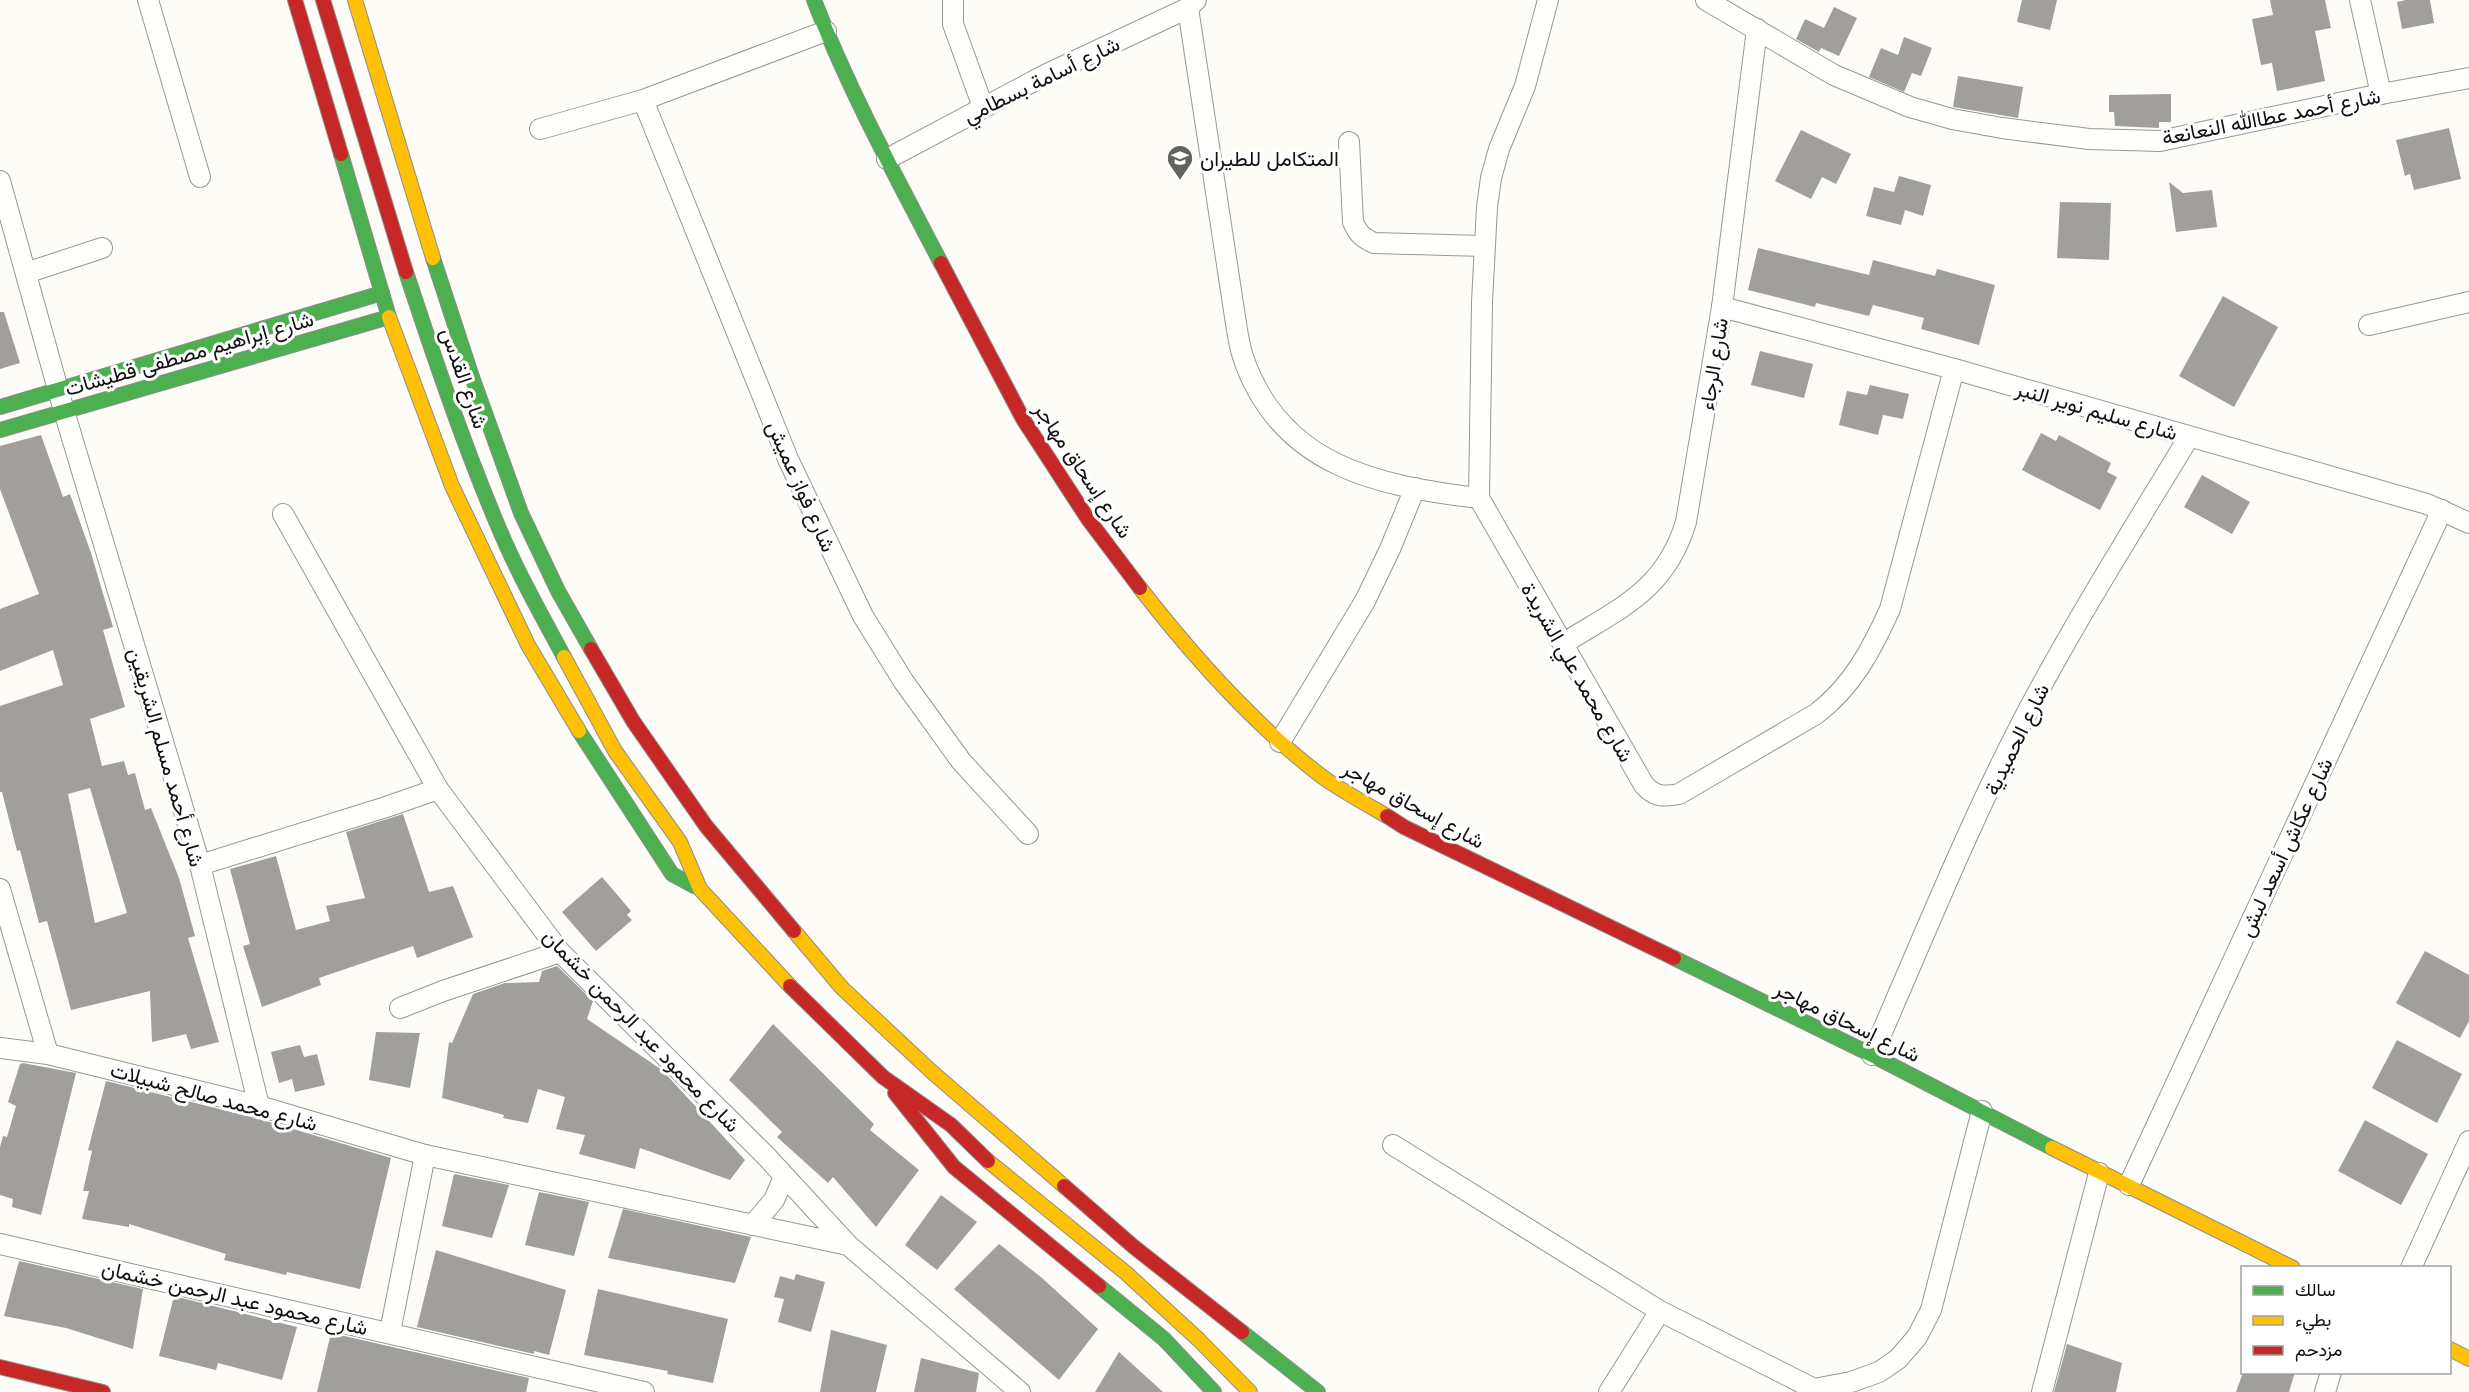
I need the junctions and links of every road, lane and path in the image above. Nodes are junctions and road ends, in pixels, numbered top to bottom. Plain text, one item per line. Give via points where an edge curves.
1 (148, 0) edge
2 (295, 0) edge
3 (323, 0) edge
4 (355, 0) edge
5 (814, 0) edge
6 (953, 0) edge
7 (1548, 0) edge
8 (1706, 0) edge
9 (2360, 0) edge
10 (1192, 4) edge
11 (1757, 29) junction
12 (826, 31) junction
13 (2469, 78) edge
14 (2381, 94) junction
15 (643, 100) junction
16 (983, 107) junction
17 (540, 129) dead end
18 (1349, 142) dead end
19 (886, 159) junction
20 (200, 177) dead end
21 (0, 181) edge
22 (1484, 246) junction
23 (102, 248) dead end
24 (26, 273) junction
25 (382, 293) junction
26 (2469, 302) edge
27 (1722, 308) junction
28 (389, 318) junction
29 (2369, 325) dead end
30 (1954, 369) junction
31 (58, 390) junction
32 (0, 407) edge
33 (64, 411) junction
34 (0, 430) edge
35 (2189, 437) junction
36 (1415, 488) junction
37 (1479, 498) junction
38 (2442, 510) junction
39 (283, 513) dead end
40 (2469, 524) edge
41 (1564, 643) junction
42 (1280, 742) junction
43 (438, 789) junction
44 (1028, 834) dead end
45 (200, 865) junction
46 (0, 889) edge
47 (700, 889) junction
48 (560, 952) junction
49 (400, 1008) dead end
50 (0, 1051) edge
51 (48, 1054) junction
52 (1872, 1055) junction
53 (883, 1077) junction
54 (259, 1106) junction
55 (1982, 1111) junction
56 (2469, 1141) edge
57 (1393, 1144) dead end
58 (425, 1155) junction
59 (2099, 1173) junction
60 (784, 1177) junction
61 (2129, 1185) junction
62 (753, 1225) junction
63 (0, 1244) edge
64 (848, 1245) junction
65 (2289, 1266) edge
66 (2412, 1266) edge
67 (1660, 1311) junction
68 (390, 1332) junction
69 (2451, 1350) edge
70 (2469, 1359) edge
71 (0, 1367) edge
72 (2330, 1374) edge
73 (1814, 1391) edge
74 (103, 1392) edge
75 (644, 1392) edge
76 (1020, 1392) edge
77 (1214, 1392) edge
78 (1250, 1392) edge
79 (1318, 1392) edge
80 (1609, 1392) edge
81 (2042, 1392) edge
82 (2325, 1392) edge

1 - 20 street
2 - 25 main road
3 - 47 main road, شارع القدس via 400,252 468,452 498,526 525,585 615,751 680,842
4 - 79 main road, شارع القدس via 422,225 521,513 558,591 633,721 706,826 842,988 932,1072 1134,1247
5 - 12 main road, شارع إسحاق مهاجر
6 - 16 street via 953,24
7 - 22 street via 1525,86 1491,178
8 - 11 street, شارع أحمد عطاالله النعانعة
9 - 14 street
10 - 16 street, شارع أسامة بسطامي
10 - 36 street via 1234,317 1243,357 1260,396 1283,427 1313,452 1361,474
11 - 14 street, شارع أحمد عطاالله النعانعة via 1833,75 1910,107 2002,128 2089,139 2160,141
11 - 27 street, شارع الرجاء
12 - 15 street
12 - 19 main road, شارع إسحاق مهاجر
13 - 14 street, شارع أحمد عطاالله النعانعة
15 - 17 street
15 - 44 street, شارع فواز عميش via 788,459 863,616 904,682 961,760
16 - 19 street, شارع أسامة بسطامي
18 - 22 street via 1353,222 1364,239 1374,243
19 - 42 main road, شارع إسحاق مهاجر via 1023,419 1088,519 1153,604 1217,678
21 - 24 street, شارع أحمد مسلم الشريقين
22 - 37 street
23 - 24 street
24 - 31 street, شارع أحمد مسلم الشريقين
25 - 28 main road
25 - 31 main road, شارع إبراهيم مصطفى قطيشات
26 - 29 street
27 - 30 street, شارع سليم نوير النبر
27 - 41 street, شارع الرجاء via 1680,544 1648,590
28 - 33 main road, شارع إبراهيم مصطفى قطيشات
28 - 47 main road via 452,486 528,645 599,765 672,874
30 - 35 street, شارع سليم نوير النبر
30 - 41 street, شارع محمد علي الشريدة via 1890,609 1857,673 1834,701 1816,714 1679,794 1659,796 1644,786
31 - 32 main road, شارع إبراهيم مصطفى قطيشات
31 - 33 street, شارع أحمد مسلم الشريقين
33 - 34 main road, شارع إبراهيم مصطفى قطيشات
33 - 45 street, شارع أحمد مسلم الشريقين
35 - 38 street, شارع سليم نوير النبر
35 - 52 street, شارع الحميدية via 2073,627 2028,710
36 - 37 street
36 - 42 street via 1365,601
37 - 41 street, شارع محمد علي الشريدة
38 - 40 street, شارع سليم نوير النبر
38 - 61 street, شارع عكاش أسعد لبش
39 - 43 street, شارع محمود عبد الرحمن خشمان
42 - 52 main road, شارع إسحاق مهاجر via 1326,779 1404,827
43 - 45 street
43 - 48 street, شارع محمود عبد الرحمن خشمان
45 - 54 street, شارع أحمد مسلم الشريقين
46 - 51 street
47 - 53 main road via 804,1001
48 - 49 street
48 - 60 street, شارع محمود عبد الرحمن خشمان
50 - 51 street, شارع محمد صالح شبيلات
51 - 54 street, شارع محمد صالح شبيلات
52 - 55 main road, شارع إسحاق مهاجر
53 - 77 main road via 954,1167 1164,1339
53 - 78 main road via 951,1125 984,1157 1126,1273
54 - 58 street, شارع محمد صالح شبيلات
55 - 59 main road, شارع إسحاق مهاجر
55 - 73 street via 1931,1310 1917,1337 1898,1359 1879,1372
56 - 66 street
57 - 67 street
58 - 62 street, شارع محمد صالح شبيلات
58 - 68 street
59 - 61 main road, شارع إسحاق مهاجر
59 - 81 street
60 - 62 street via 774,1200
60 - 64 street, شارع محمود عبد الرحمن خشمان
61 - 65 main road, شارع إسحاق مهاجر
62 - 64 street, شارع محمد صالح شبيلات
63 - 68 street, شارع محمود عبد الرحمن خشمان
64 - 76 street, شارع محمود عبد الرحمن خشمان
67 - 73 street
67 - 80 street
68 - 75 street, شارع محمود عبد الرحمن خشمان
69 - 70 main road
71 - 74 main road
72 - 82 street

